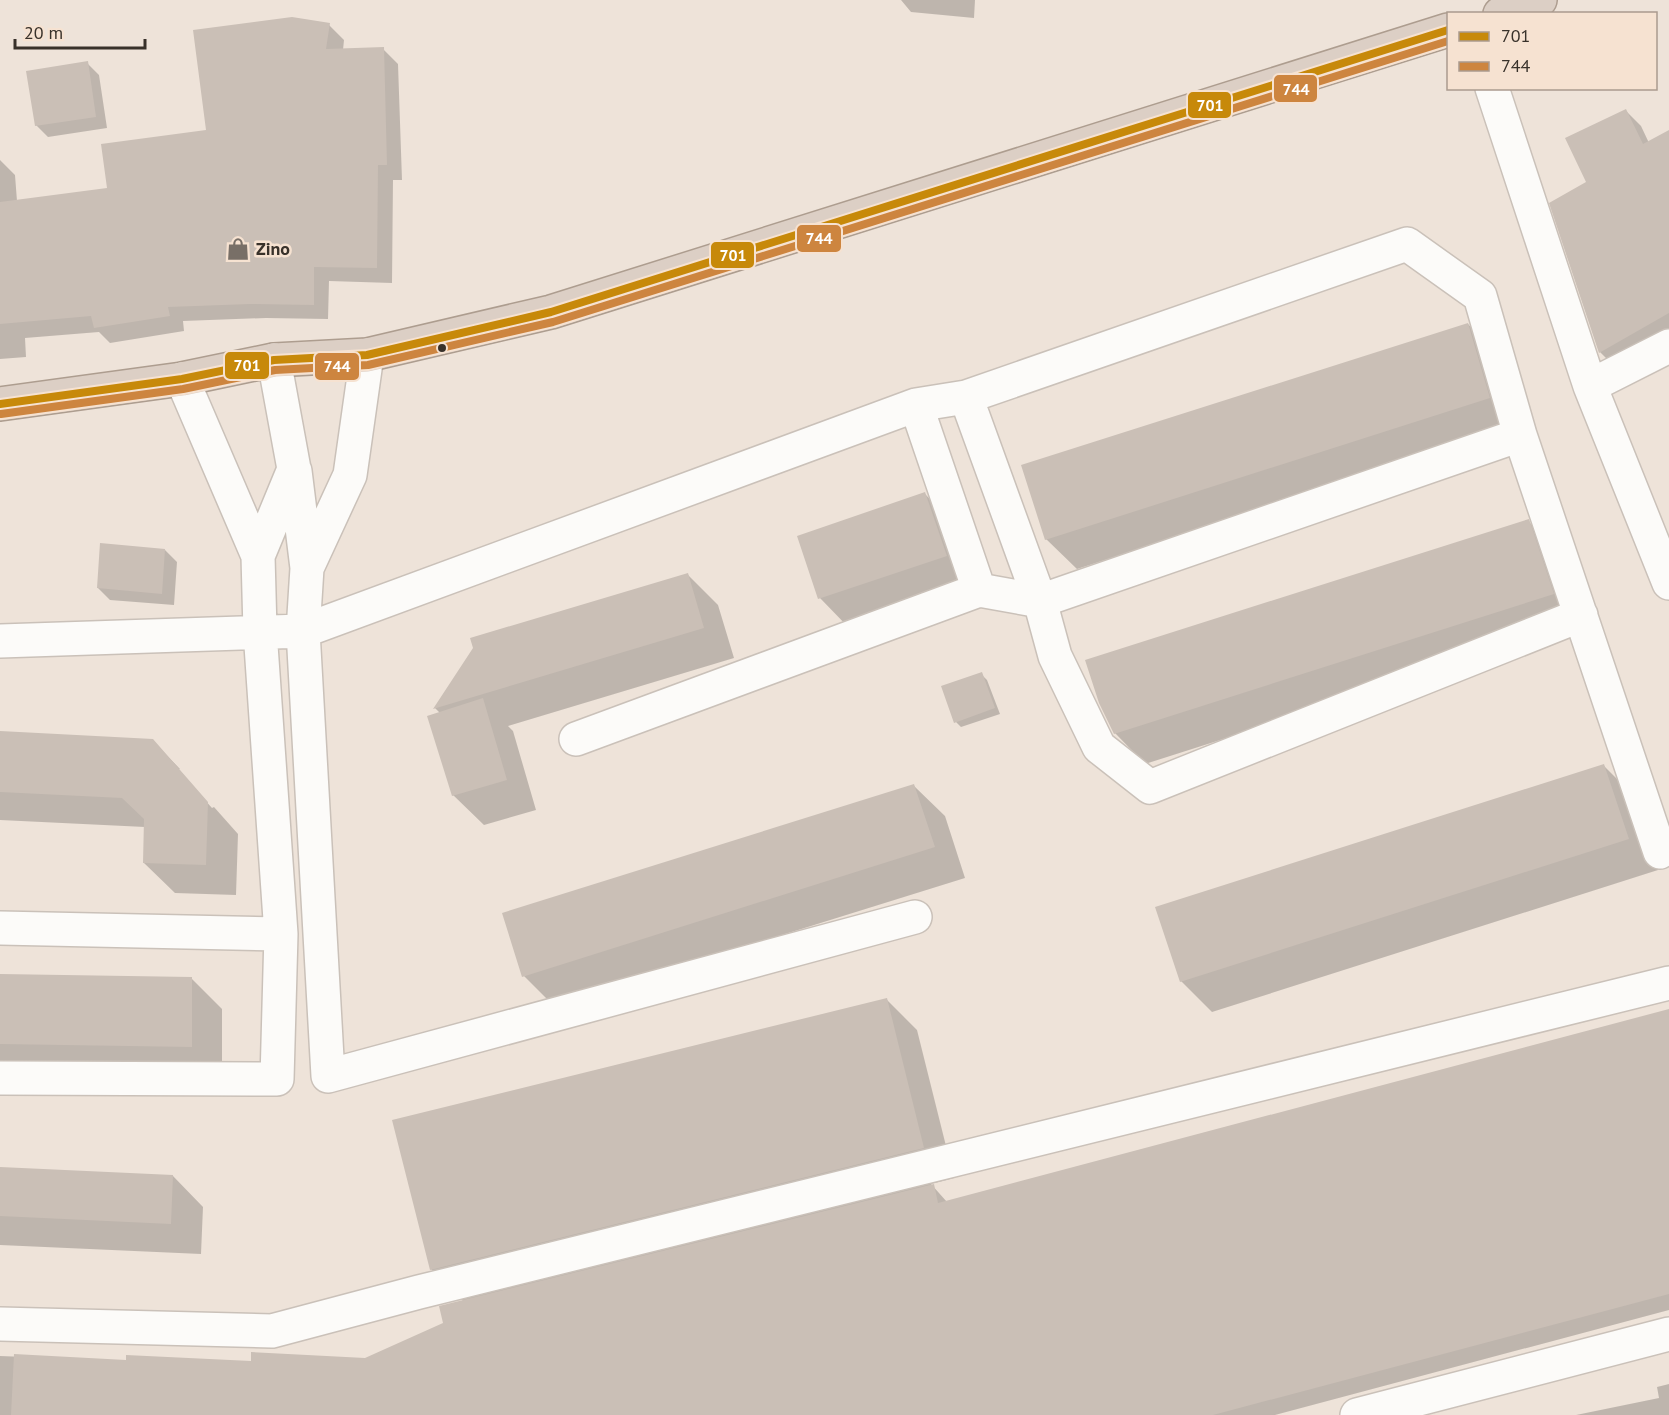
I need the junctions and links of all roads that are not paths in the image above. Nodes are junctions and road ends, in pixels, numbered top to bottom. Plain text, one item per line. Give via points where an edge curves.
1 (1540, 0) edge
2 (1506, 12) edge
3 (1447, 31) edge
4 (1493, 90) edge
5 (1669, 346) edge
6 (367, 355) junction
7 (274, 360) junction
8 (182, 379) junction
9 (1590, 386) junction
10 (966, 397) junction
11 (0, 404) edge
12 (916, 405) junction
13 (1520, 435) junction
14 (294, 470) junction
15 (1662, 540) edge
16 (258, 556) junction
17 (307, 568) junction
18 (1669, 584) edge
19 (979, 590) junction
20 (1040, 601) junction
21 (1581, 615) junction
22 (260, 631) junction
23 (303, 631) junction
24 (0, 641) edge
25 (576, 739) dead end
26 (1660, 852) dead end
27 (915, 917) dead end
28 (0, 928) edge
29 (281, 934) junction
30 (1669, 983) edge
31 (0, 1078) edge
32 (0, 1324) edge
33 (1669, 1334) edge
34 (1357, 1415) edge

1 - 2 highway
3 - 6 highway via 551,312
4 - 9 street
5 - 9 street
6 - 7 highway
6 - 17 street via 351,475
7 - 8 highway
7 - 14 street
8 - 11 highway
8 - 16 street
9 - 15 street
10 - 12 street
10 - 13 street via 1407,244 1480,296
10 - 20 street
12 - 19 street
12 - 23 street
13 - 20 street
13 - 21 street
14 - 16 street
14 - 17 street
15 - 18 street
16 - 22 street
17 - 23 street
19 - 20 street
19 - 25 street
20 - 21 street via 1055,656 1099,747 1150,787
21 - 26 street
22 - 23 street
22 - 24 street
22 - 29 street
23 - 27 street via 328,1077
28 - 29 street
29 - 31 street via 277,1079
30 - 32 street via 272,1331
33 - 34 street

